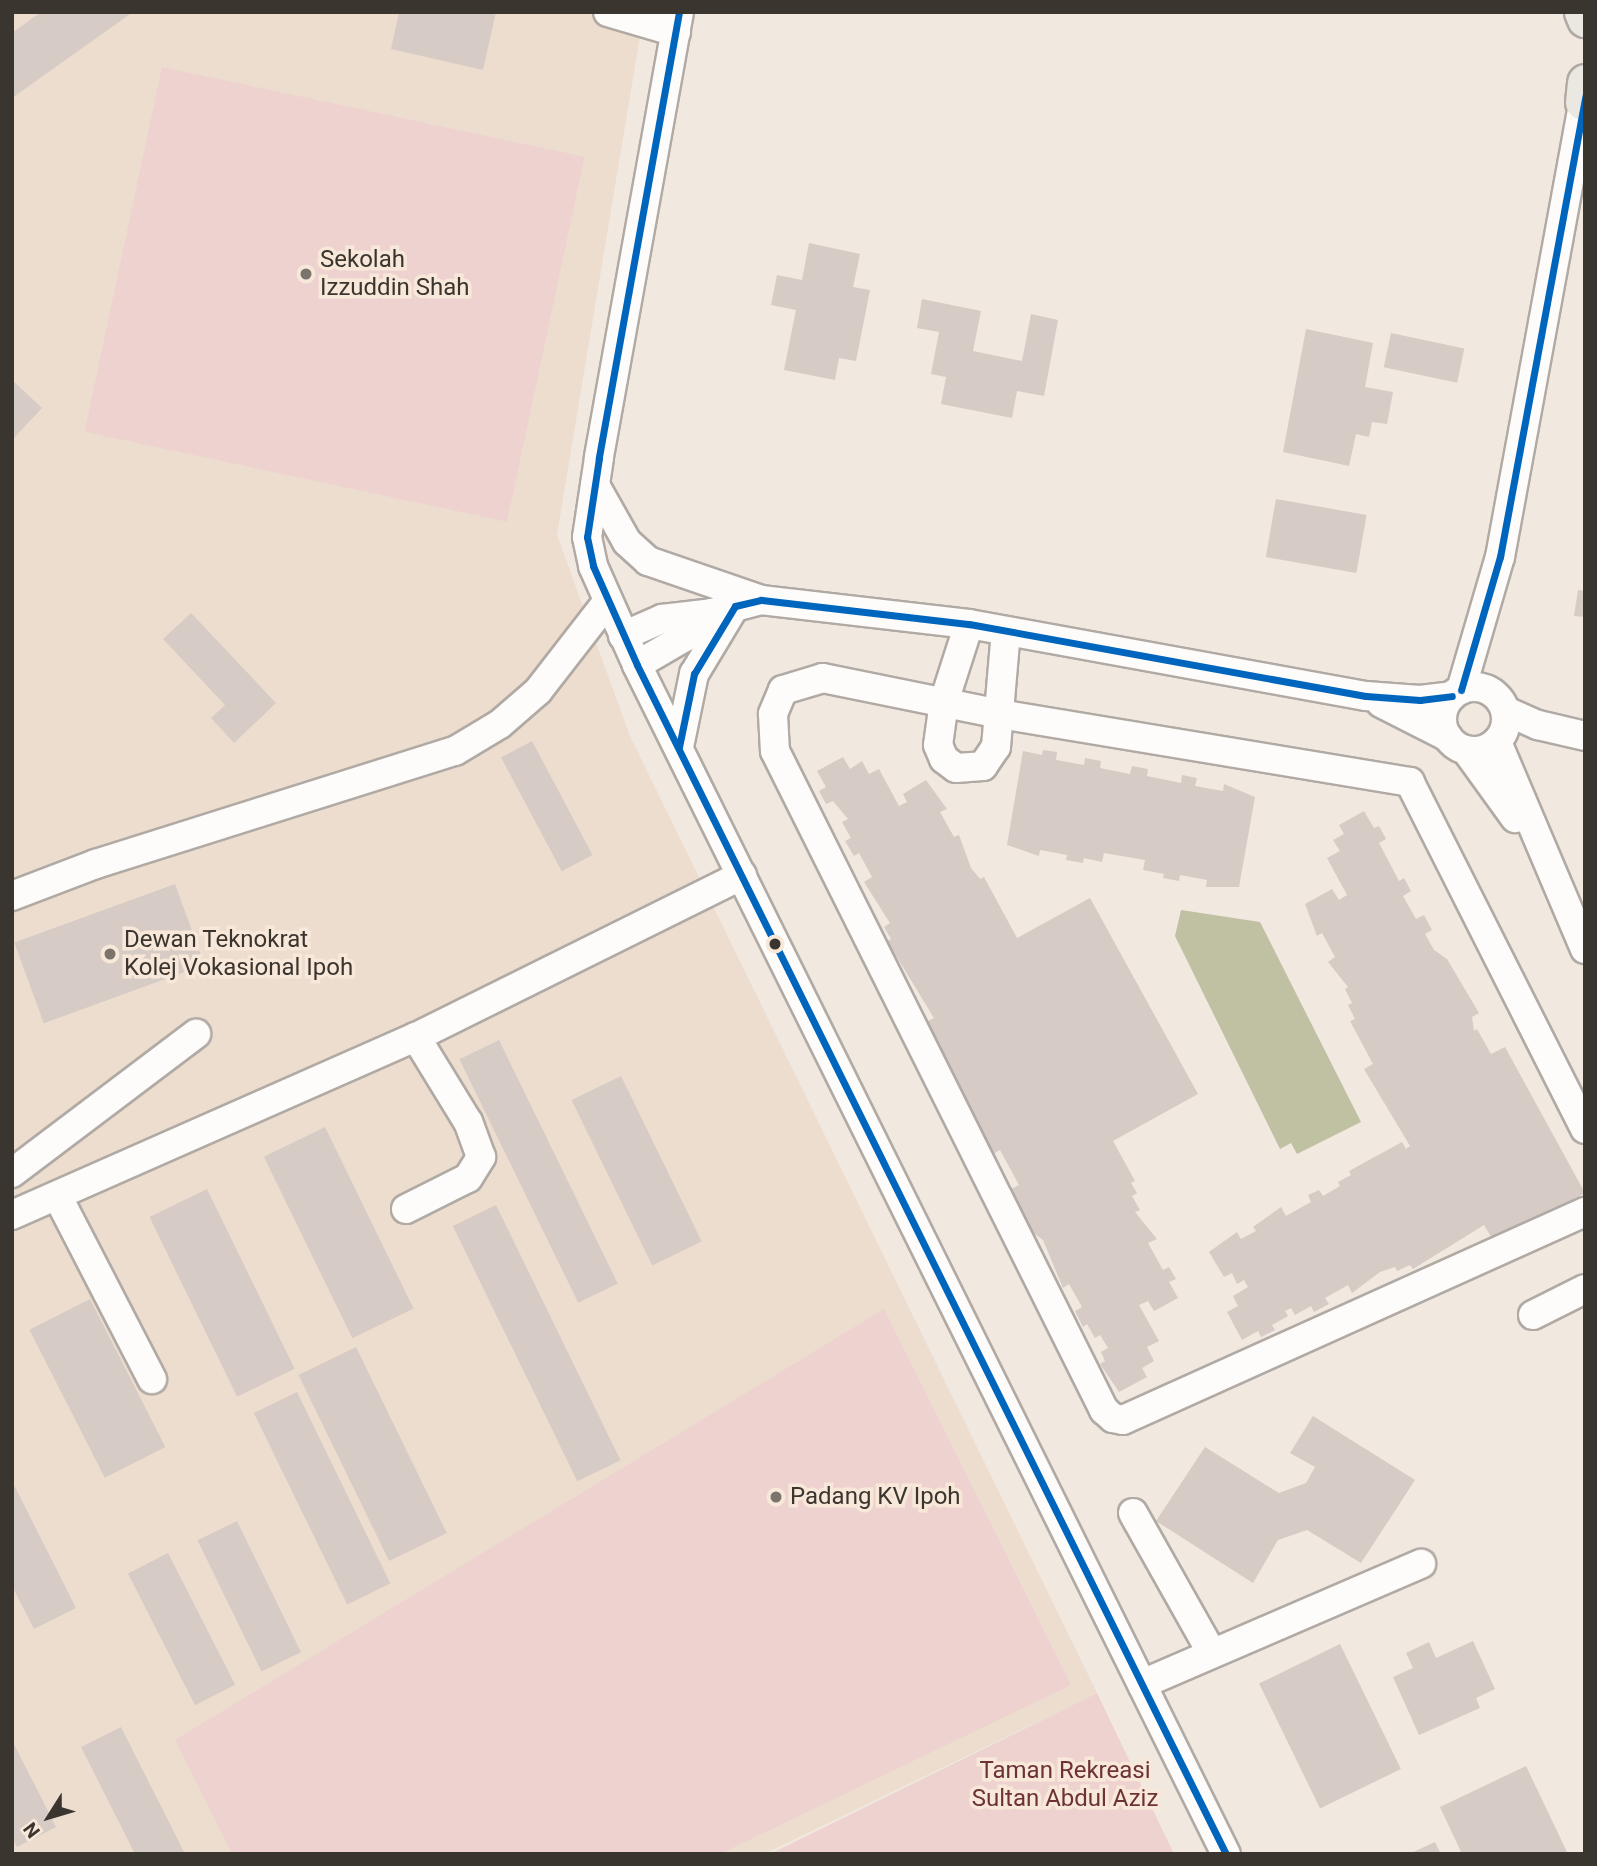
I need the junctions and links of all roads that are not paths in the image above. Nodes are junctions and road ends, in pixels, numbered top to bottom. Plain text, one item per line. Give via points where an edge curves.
1 (608, 12) edge
2 (1582, 12) edge
3 (1585, 19) edge
4 (677, 22) edge
5 (1584, 93) edge
6 (595, 485) junction
7 (1492, 594) junction
8 (607, 602) junction
9 (736, 606) junction
10 (969, 624) junction
11 (1006, 631) junction
12 (623, 636) junction
13 (637, 665) junction
14 (1457, 693) junction
15 (1366, 696) junction
16 (944, 702) junction
17 (1000, 715) junction
18 (1500, 721) junction
19 (1585, 737) edge
20 (1457, 744) junction
21 (679, 747) junction
22 (1544, 861) junction
23 (742, 875) junction
24 (12, 896) edge
25 (1585, 949) edge
26 (196, 1034) dead end
27 (416, 1037) junction
28 (1585, 1129) edge
29 (12, 1174) edge
30 (58, 1198) junction
31 (406, 1209) dead end
32 (1585, 1212) edge
33 (12, 1214) edge
34 (1585, 1289) edge
35 (1533, 1315) dead end
36 (152, 1378) dead end
37 (1133, 1513) dead end
38 (1421, 1564) dead end
39 (1212, 1653) junction
40 (1142, 1684) junction
41 (1226, 1854) edge

1 - 4 street
2 - 3 main road
4 - 6 street
5 - 7 street
6 - 8 street via 587,537
6 - 9 street via 627,542 648,561
7 - 14 street
7 - 18 street
8 - 12 street
8 - 24 street via 538,691 500,724 455,751 96,864
9 - 10 street
9 - 12 street via 662,619
9 - 13 street
9 - 21 street via 694,674
10 - 11 street
10 - 16 street
11 - 15 street
11 - 17 street
12 - 13 street
13 - 21 street
14 - 15 street via 1420,700
14 - 18 street via 1483,688
14 - 20 street via 1442,716
15 - 20 street
16 - 17 street
16 - 17 street via 938,745 944,759 956,768 968,770 991,759
16 - 32 street via 823,678 801,681 783,690 773,714 775,751 1104,1410 1113,1418 1123,1420
17 - 28 street via 1409,782
18 - 19 street
18 - 20 street via 1477,751
18 - 22 street
20 - 22 street
21 - 23 street
22 - 25 street
23 - 27 street
23 - 40 street
26 - 29 street
27 - 30 street
27 - 31 street via 468,1122 481,1157 468,1178
30 - 33 street
30 - 36 street
34 - 35 street
37 - 39 street
38 - 39 street
39 - 40 street
40 - 41 street

